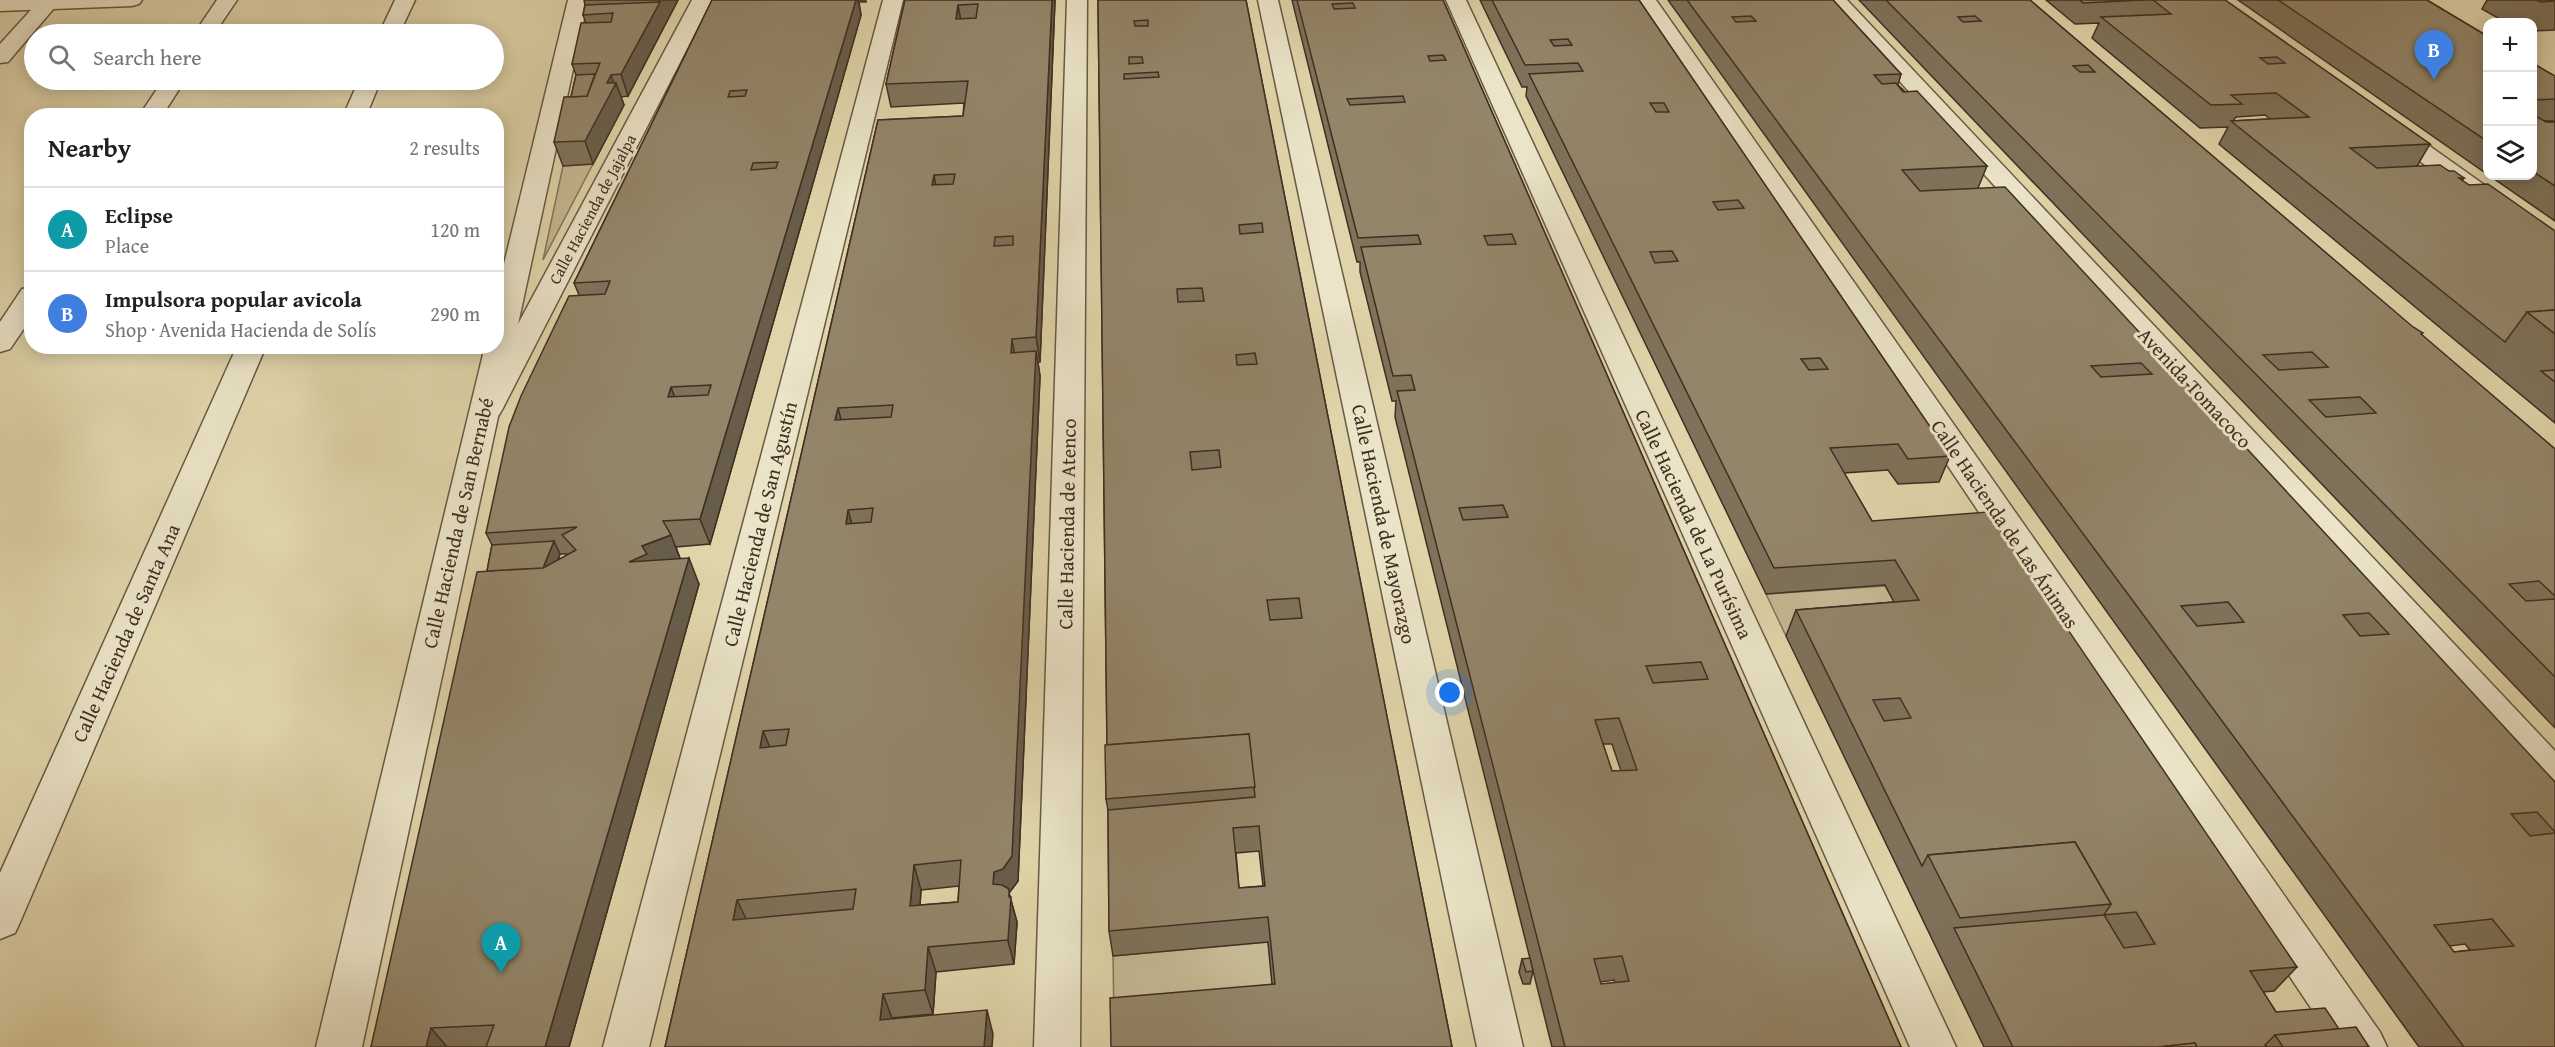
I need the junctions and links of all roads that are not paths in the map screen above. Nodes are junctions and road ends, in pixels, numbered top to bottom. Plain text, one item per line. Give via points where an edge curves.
1 (132, 0) edge
2 (226, 0) edge
3 (405, 0) edge
4 (578, 0) edge
5 (702, 0) edge
6 (893, 0) edge
7 (1077, 0) edge
8 (1268, 0) edge
9 (1456, 0) edge
10 (1646, 0) edge
11 (1836, 0) edge
12 (49, 2) edge
13 (0, 5) edge
14 (29, 24) edge
15 (210, 24) edge
16 (394, 24) edge
17 (24, 30) edge
18 (0, 57) edge
19 (167, 90) edge
20 (366, 90) edge
21 (155, 108) edge
22 (358, 108) edge
23 (2372, 117) edge
24 (2555, 247) edge
25 (24, 308) edge
26 (504, 326) edge
27 (0, 343) edge
28 (248, 354) edge
29 (498, 354) edge
30 (483, 418) junction
31 (2555, 777) edge
32 (0, 920) edge
33 (339, 1047) edge
34 (626, 1047) edge
35 (1057, 1047) edge
36 (1500, 1047) edge
37 (1933, 1047) edge
38 (2364, 1047) edge

1 - 12 street
2 - 15 street
3 - 16 street
4 - 26 street, Calle Hacienda de San Bernabé
5 - 30 street, Calle Hacienda de Jajalpa
6 - 34 street, Calle Hacienda de San Agustín
7 - 35 street, Calle Hacienda de Atenco
8 - 36 street, Calle Hacienda de Mayorazgo
9 - 37 street, Calle Hacienda de La Purísima
10 - 38 street, Calle Hacienda de Las Ánimas
11 - 31 street, Avenida Tomacoco
12 - 13 street
12 - 14 street
17 - 18 street
19 - 21 street
20 - 22 street
23 - 24 street
25 - 27 street
28 - 32 street, Calle Hacienda de Santa Ana
29 - 30 street, Calle Hacienda de San Bernabé
30 - 33 street, Calle Hacienda de San Bernabé

